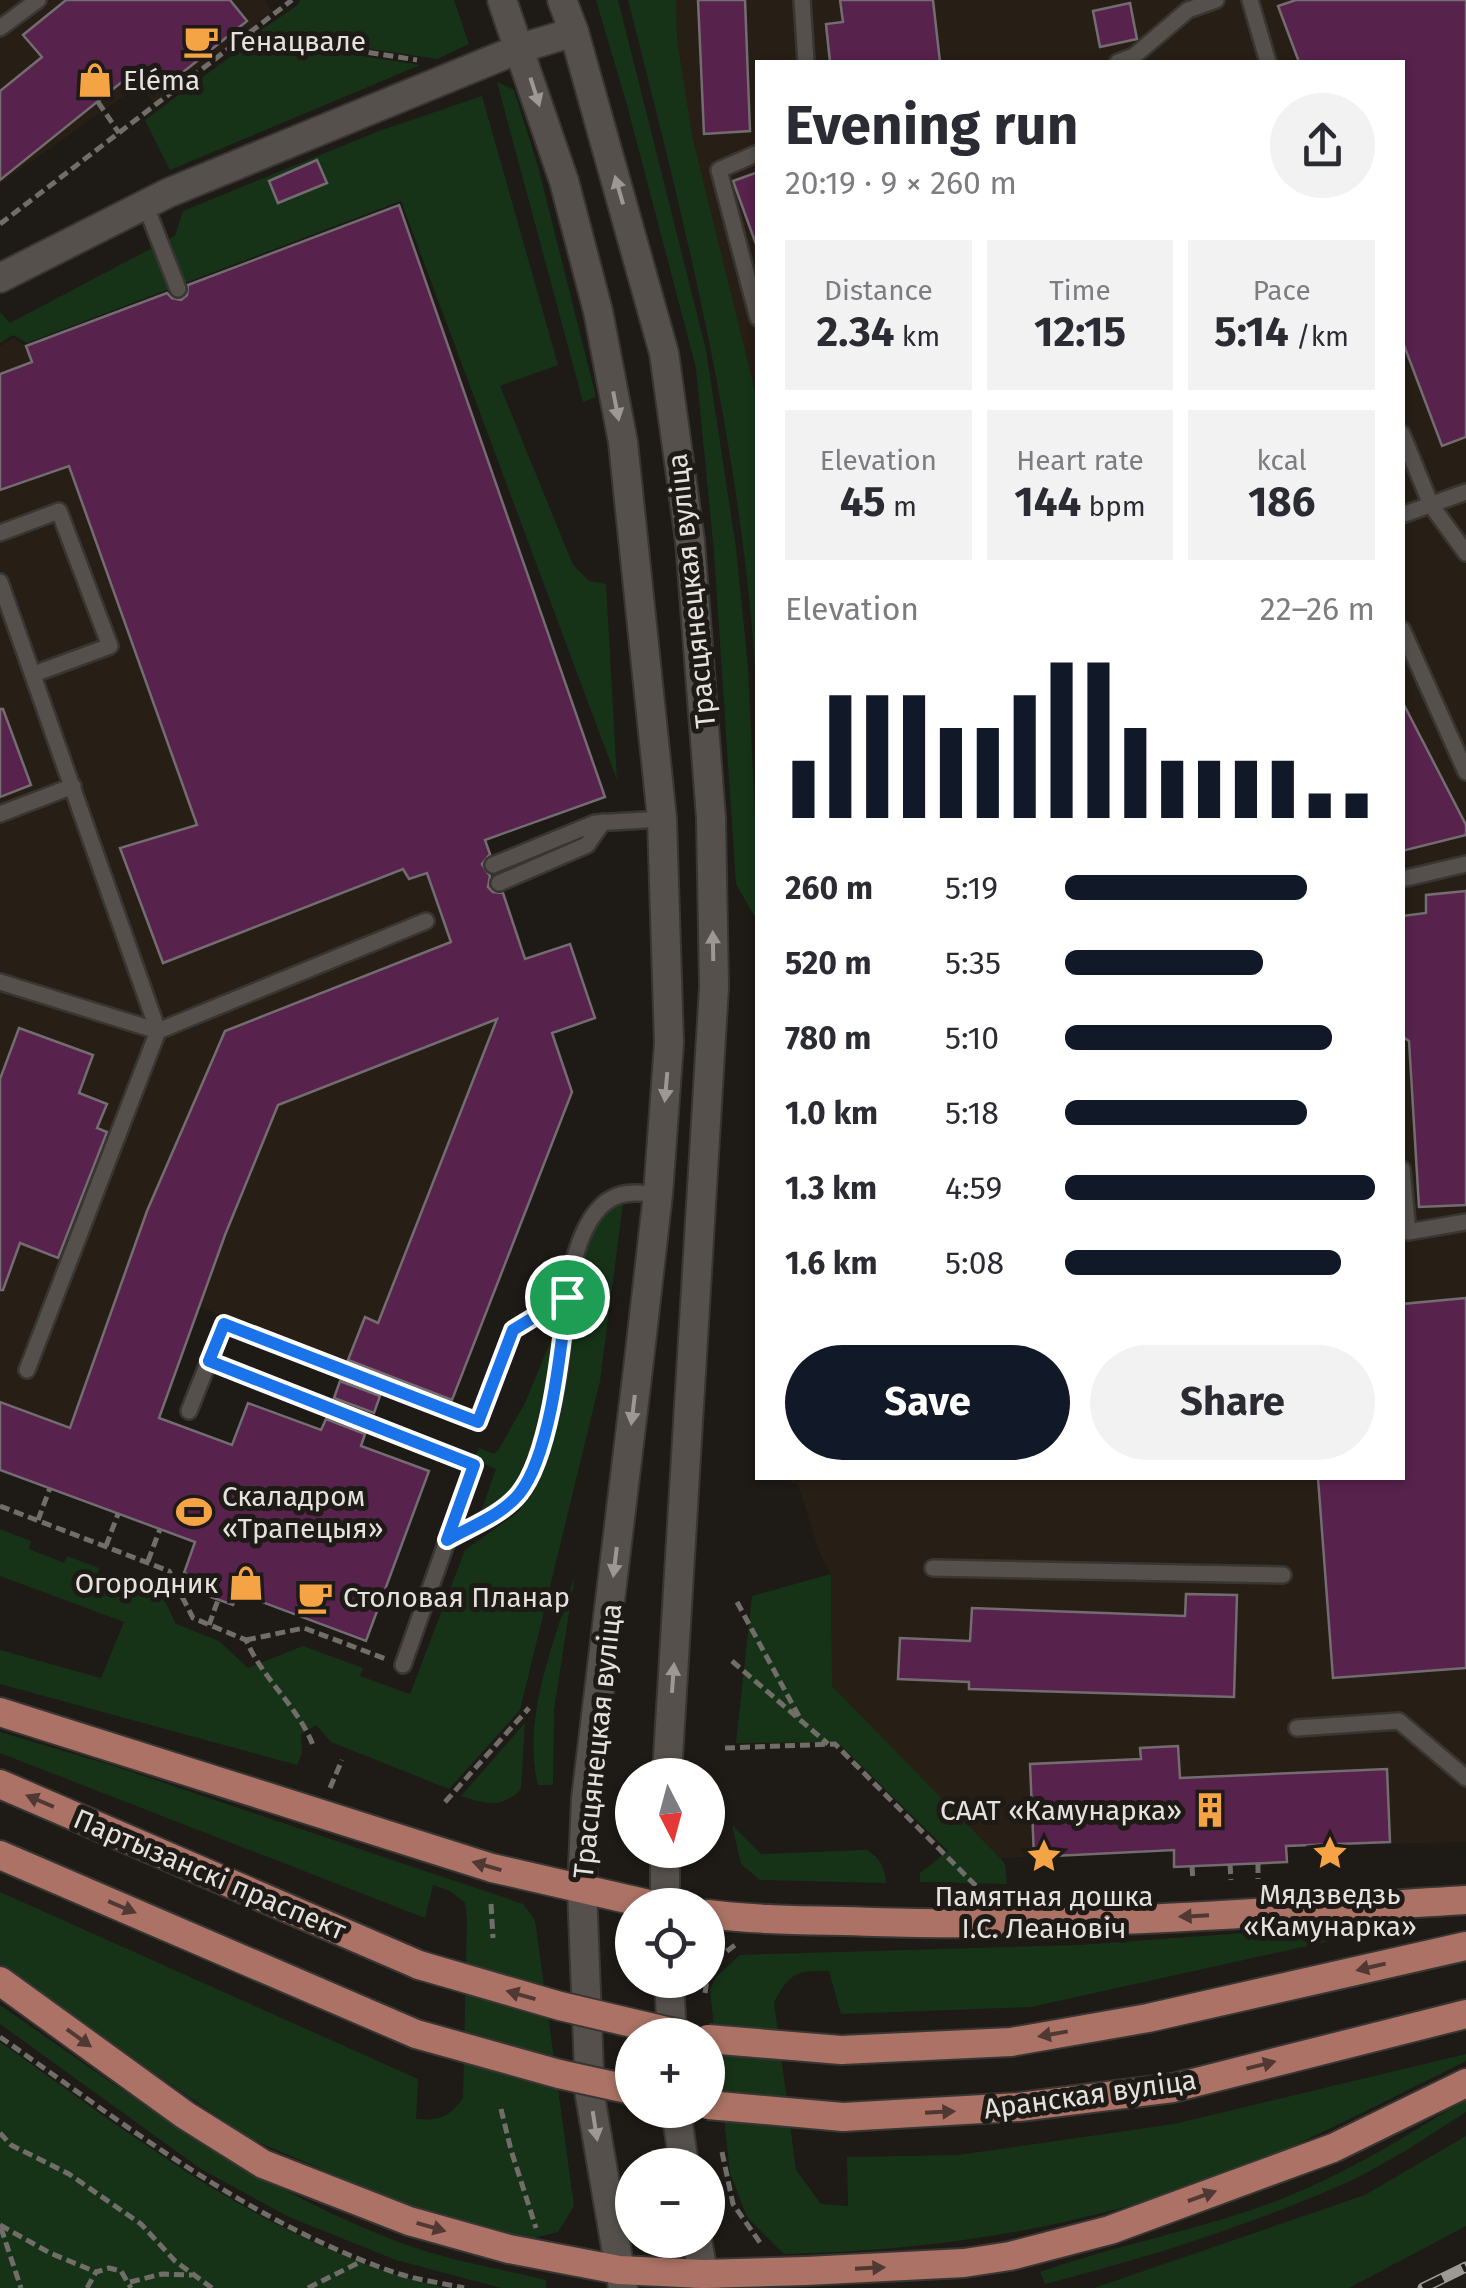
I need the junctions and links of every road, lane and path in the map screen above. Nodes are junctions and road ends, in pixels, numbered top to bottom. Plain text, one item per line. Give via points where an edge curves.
1 (38, 0) edge
2 (292, 0) edge
3 (502, 0) edge
4 (562, 0) edge
5 (802, 0) edge
6 (1216, 0) edge
7 (1250, 0) edge
8 (0, 28) edge
9 (574, 32) junction
10 (248, 34) junction
11 (520, 48) junction
12 (419, 60) dead end
13 (806, 60) edge
14 (1123, 60) edge
15 (1267, 60) edge
16 (98, 102) dead end
17 (118, 133) junction
18 (755, 154) edge
19 (146, 204) junction
20 (0, 224) edge
21 (0, 278) edge
22 (178, 289) dead end
23 (755, 307) edge
24 (1405, 442) edge
25 (1466, 492) edge
26 (1430, 505) junction
27 (1405, 514) edge
28 (0, 533) edge
29 (1466, 553) edge
30 (0, 582) edge
31 (1405, 637) edge
32 (34, 674) junction
33 (1466, 772) edge
34 (72, 786) junction
35 (0, 814) edge
36 (662, 819) junction
37 (603, 822) junction
38 (1466, 864) edge
39 (494, 865) dead end
40 (1405, 878) edge
41 (499, 883) dead end
42 (426, 922) dead end
43 (0, 982) edge
44 (158, 1031) junction
45 (658, 1194) junction
46 (702, 1196) junction
47 (1405, 1200) edge
48 (1466, 1222) edge
49 (567, 1297) junction
50 (209, 1361) junction
51 (27, 1370) dead end
52 (190, 1411) dead end
53 (50, 1488) dead end
54 (0, 1506) edge
55 (118, 1514) dead end
56 (38, 1520) junction
57 (160, 1529) dead end
58 (447, 1540) junction
59 (106, 1546) junction
60 (148, 1562) junction
61 (933, 1568) dead end
62 (1282, 1575) dead end
63 (218, 1600) dead end
64 (737, 1602) dead end
65 (308, 1619) dead end
66 (209, 1625) junction
67 (304, 1628) junction
68 (246, 1640) junction
69 (363, 1650) dead end
70 (732, 1661) dead end
71 (403, 1665) dead end
72 (528, 1708) dead end
73 (0, 1712) edge
74 (802, 1722) junction
75 (1296, 1728) dead end
76 (828, 1744) junction
77 (314, 1748) dead end
78 (725, 1748) dead end
79 (668, 1758) edge
80 (1466, 1778) edge
81 (0, 1784) edge
82 (445, 1802) dead end
83 (0, 1855) edge
84 (1258, 1863) dead end
85 (1230, 1864) dead end
86 (1192, 1866) dead end
87 (1258, 1879) dead end
88 (1231, 1880) dead end
89 (1193, 1881) dead end
90 (582, 1889) junction
91 (982, 1892) dead end
92 (615, 1897) edge
93 (1466, 1900) edge
94 (491, 1904) dead end
95 (725, 1916) edge
96 (493, 1938) dead end
97 (736, 1946) dead end
98 (1466, 1946) edge
99 (725, 1953) edge
100 (0, 1982) edge
101 (1466, 2014) edge
102 (615, 2019) edge
103 (0, 2038) edge
104 (725, 2040) edge
105 (1466, 2083) edge
106 (615, 2086) edge
107 (725, 2107) edge
108 (501, 2109) dead end
109 (0, 2133) edge
110 (725, 2166) edge
111 (539, 2236) dead end
112 (762, 2245) dead end
113 (364, 2260) junction
114 (96, 2272) junction
115 (196, 2276) junction
116 (621, 2279) edge
117 (704, 2281) edge
118 (130, 2285) edge
119 (21, 2288) edge
120 (87, 2288) edge
121 (212, 2288) edge
122 (308, 2288) edge
123 (464, 2288) edge

1 - 8 lane
2 - 10 path
3 - 11 main road, Трасцянецкая вуліца
4 - 9 main road, Трасцянецкая вуліца
5 - 13 lane
6 - 14 lane via 1188,10
7 - 15 lane
9 - 11 main road
46 -> 9 main road, Трасцянецкая вуліца via 714,988 711,818 690,541 664,354
10 - 12 path
10 - 17 path
11 - 19 main road
11 -> 36 main road, Трасцянецкая вуліца via 564,180 623,442
16 - 17 path
17 - 20 path
18 - 23 lane via 718,170
19 - 21 main road
19 - 22 lane
24 - 26 lane
25 - 26 lane
26 - 27 lane
26 - 29 lane
28 - 32 lane via 60,511 110,646
30 - 32 lane
31 - 33 lane
32 - 34 lane
34 - 35 lane
34 - 44 lane
36 - 37 lane
36 -> 45 main road, Трасцянецкая вуліца via 670,1008
37 - 39 lane
37 - 41 lane via 587,846
38 - 40 lane
42 - 44 lane
43 - 44 lane
44 - 51 lane
45 - 46 main road
45 - 49 lane via 625,1192 604,1203 582,1238
45 -> 90 main road, Трасцянецкая вуліца via 586,1798
79 -> 46 main road, Трасцянецкая вуліца
47 - 48 lane via 1408,1232
49 - 50 lane via 513,1330 478,1422 224,1324
49 - 58 lane via 558,1376 530,1477 509,1504
50 - 52 lane
50 - 58 lane via 474,1465
53 - 56 path
54 - 56 path
55 - 59 path
56 - 59 path
57 - 60 path
58 - 71 lane
59 - 60 path
60 - 66 path via 169,1571 194,1618
61 - 62 lane
63 - 66 path
64 - 74 path
65 - 67 path
66 - 68 path
67 - 68 path
67 - 69 path
68 - 77 path
70 - 74 path
72 - 82 path
90 -> 73 main road via 458,1857
74 - 76 path
75 - 80 lane via 1398,1721
76 - 78 path
76 - 91 path
102 -> 81 main road, Партызанскі праспект, bridge via 419,1964
83 -> 106 main road, bridge via 416,2034
84 - 87 path
85 - 88 path
86 - 89 path
90 - 92 main road
90 -> 116 main road, Трасцянецкая вуліца via 590,2096
93 -> 95 main road via 1079,1923
94 - 96 path
97 - 99 path
98 -> 104 main road, bridge via 1010,2042 841,2050
100 -> 116 main road via 263,2164 409,2221
107 -> 101 main road, Аранская вуліца, bridge via 843,2118 1173,2088
103 - 113 path via 236,2200
117 -> 105 main road via 1010,2256 1110,2230 1332,2148
108 - 111 path
109 - 115 path via 141,2224
110 - 112 path via 733,2204
113 - 122 path
113 - 123 path
114 - 118 path via 115,2268
114 - 119 path via 0,2225
114 - 120 path
115 - 118 path via 162,2274
115 - 121 path
116 - 117 main road

